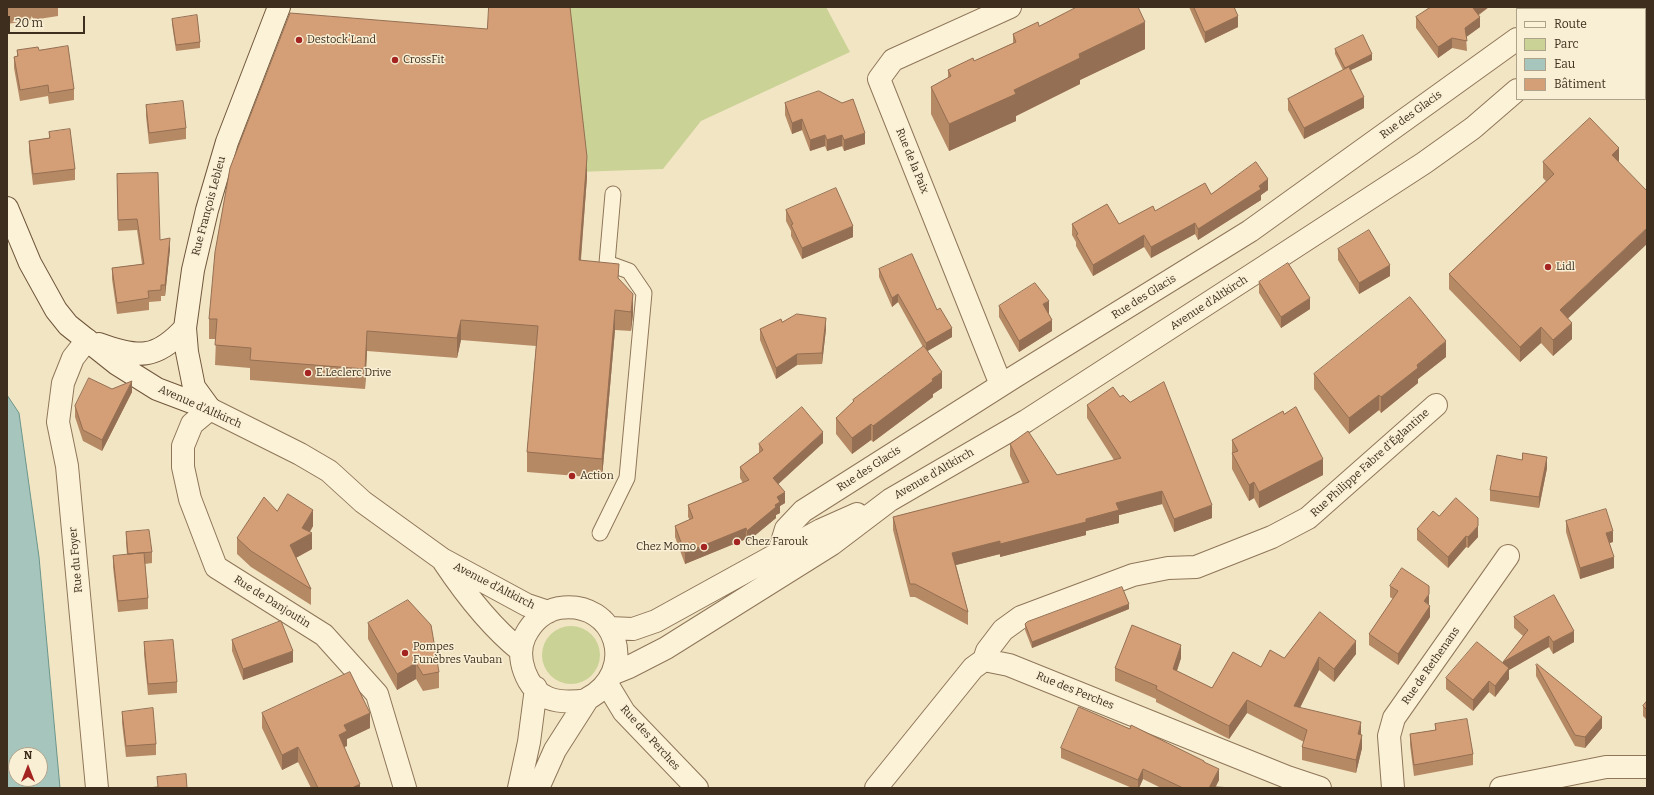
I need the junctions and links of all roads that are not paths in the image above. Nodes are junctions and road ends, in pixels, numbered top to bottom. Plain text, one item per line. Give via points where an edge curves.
1 (279, 7) edge
2 (1010, 7) edge
3 (1516, 40) edge
4 (1516, 91) edge
5 (613, 194) dead end
6 (7, 208) edge
7 (185, 328) junction
8 (87, 340) junction
9 (1001, 385) junction
10 (1436, 405) dead end
11 (210, 409) junction
12 (890, 500) junction
13 (600, 533) dead end
14 (778, 555) junction
15 (1508, 556) dead end
16 (442, 560) junction
17 (548, 612) junction
18 (608, 628) junction
19 (521, 651) junction
20 (984, 660) junction
21 (610, 678) junction
22 (536, 688) junction
23 (587, 700) junction
24 (1647, 767) edge
25 (97, 788) edge
26 (405, 788) edge
27 (518, 788) edge
28 (538, 788) edge
29 (697, 788) edge
30 (876, 788) edge
31 (1320, 788) edge
32 (1393, 788) edge
33 (1501, 788) edge

1 - 7 street, Rue François Lebleu via 227,142 209,202 193,270
2 - 9 street, Rue de la Paix via 893,60 878,79
3 - 9 street, Rue des Glacis via 1250,231
4 - 12 street, Avenue d'Altkirch via 1473,128 1335,221 1026,421
5 - 13 lane via 607,263 629,271 644,293 626,478
6 - 8 street, Avenue d'Altkirch via 30,263 53,304 68,324
7 - 8 street via 174,340 156,351 138,354 120,352
7 - 11 street, Rue François Lebleu via 191,379
8 - 11 street, Avenue d'Altkirch via 117,364 157,388
8 - 25 street, Rue du Foyer via 73,358 63,383 58,422 67,466
9 - 14 street, Rue des Glacis via 803,511 786,529
10 - 20 street, Rue Philippe Fabre d'Églantine via 1308,518 1272,537 1196,567 1168,568 1133,575 1021,618 1003,630 987,651
11 - 16 street, Avenue d'Altkirch via 329,471 363,502
11 - 26 street, Rue de Danjoutin via 192,424 184,446 183,467 190,499 216,567 324,635 377,694
12 - 14 street, Avenue d'Altkirch via 821,530
12 - 21 street, Avenue d'Altkirch via 832,544 686,635
14 - 18 street, Avenue d'Altkirch via 656,621 633,629
15 - 32 street, Rue de Rethenans via 1394,718 1389,736
16 - 17 street, Avenue d'Altkirch via 527,605
16 - 19 street, Avenue d'Altkirch via 469,599 504,638
17 - 18 street via 568,607 582,608 595,614
17 - 19 street via 532,624
18 - 21 street via 617,648 617,661
19 - 22 street via 522,665 528,679
20 - 30 street via 973,668
20 - 31 street, Rue des Perches via 1009,665
21 - 23 street
21 - 29 street, Rue des Perches via 624,712
22 - 23 street via 547,698 568,702
22 - 27 street via 529,742
23 - 28 street via 555,750
24 - 33 street via 1606,767

